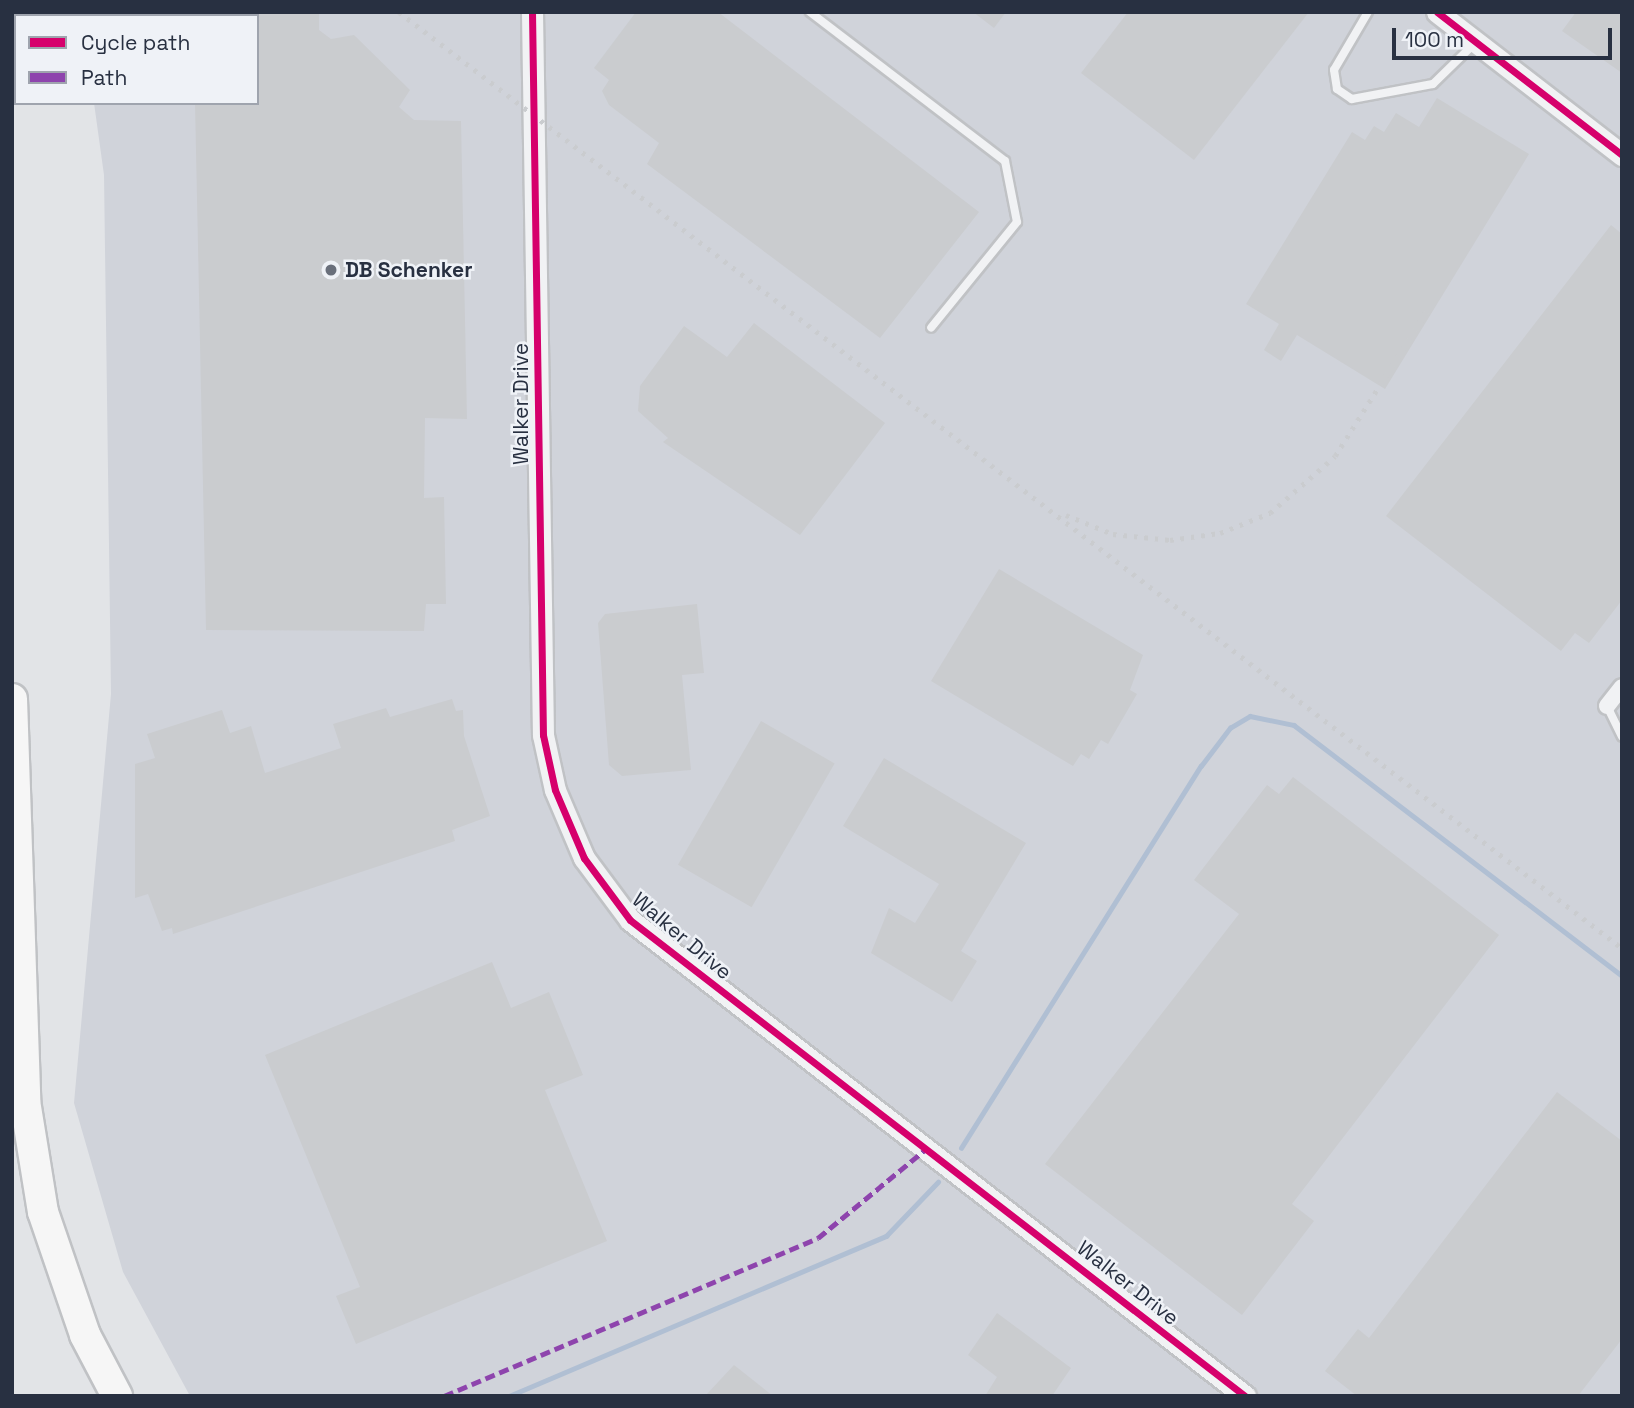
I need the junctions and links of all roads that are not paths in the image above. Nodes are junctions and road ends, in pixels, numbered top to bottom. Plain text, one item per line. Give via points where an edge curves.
1 (533, 12) edge
2 (810, 12) edge
3 (1368, 12) edge
4 (1437, 12) edge
5 (1476, 42) junction
6 (1622, 155) edge
7 (931, 328) dead end
8 (1622, 687) edge
9 (12, 699) edge
10 (1607, 706) joint
11 (1622, 737) edge
12 (117, 1396) edge
13 (1245, 1396) edge

1 - 13 street, Walker Drive via 543,735 555,790 580,849 630,920
2 - 7 lane via 1005,161 1017,222
3 - 5 lane via 1334,70 1337,89 1352,99 1433,84
4 - 5 street
5 - 6 street
8 - 10 street
9 - 12 highway via 25,1101 43,1212 85,1335
10 - 11 lane

